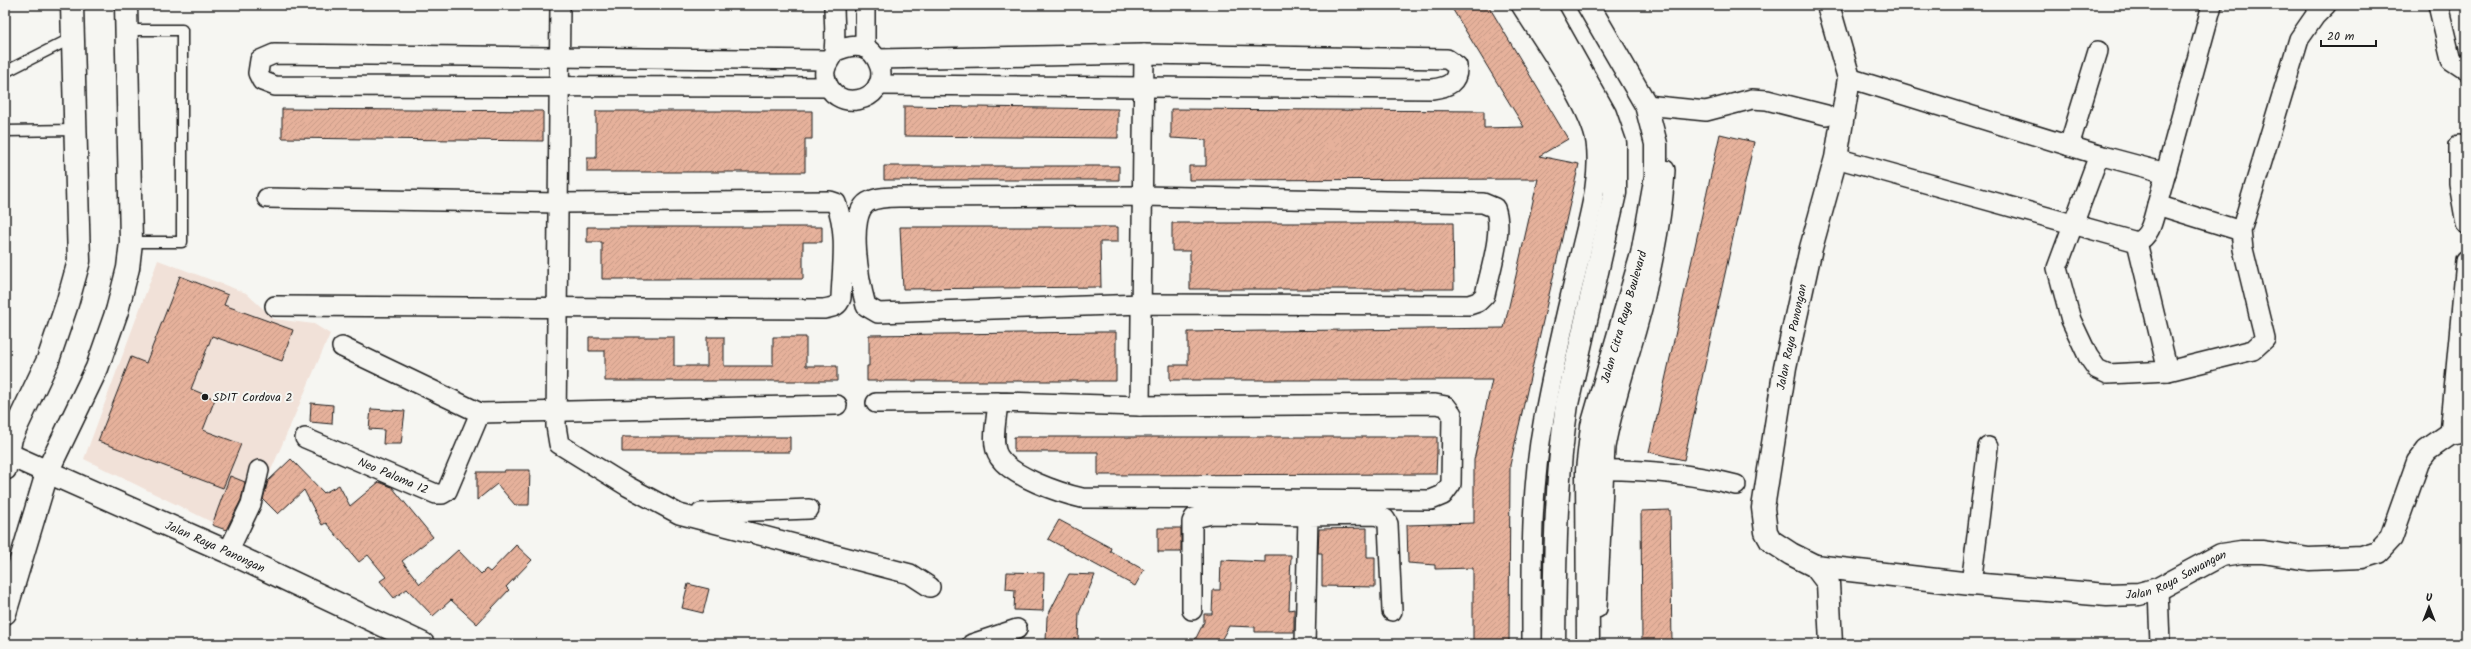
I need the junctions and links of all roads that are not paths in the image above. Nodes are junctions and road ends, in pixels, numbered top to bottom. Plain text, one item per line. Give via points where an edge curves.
1 (72, 5) edge
2 (126, 5) edge
3 (560, 5) edge
4 (834, 5) edge
5 (865, 5) edge
6 (1588, 5) edge
7 (1828, 5) edge
8 (2212, 5) edge
9 (2326, 5) edge
10 (2438, 5) edge
11 (1529, 6) edge
12 (126, 30) junction
13 (72, 38) junction
14 (2098, 51) dead end
15 (871, 54) junction
16 (1144, 54) junction
17 (831, 56) junction
18 (558, 58) junction
19 (2466, 70) edge
20 (5, 72) edge
21 (1849, 78) junction
22 (878, 85) junction
23 (828, 87) junction
24 (1145, 87) junction
25 (560, 88) junction
26 (1648, 113) junction
27 (1826, 115) dead end
28 (74, 130) junction
29 (5, 131) edge
30 (2459, 144) dead end
31 (2069, 146) junction
32 (2099, 155) junction
33 (1836, 158) junction
34 (2166, 173) junction
35 (1143, 196) junction
36 (267, 198) dead end
37 (558, 203) junction
38 (2157, 205) junction
39 (2466, 216) edge
40 (2074, 224) junction
41 (2242, 231) junction
42 (132, 242) junction
43 (2137, 242) junction
44 (2466, 261) edge
45 (1143, 304) junction
46 (274, 306) dead end
47 (558, 309) junction
48 (342, 346) dead end
49 (2168, 371) junction
50 (1560, 388) junction
51 (998, 402) junction
52 (876, 403) dead end
53 (837, 405) dead end
54 (1140, 406) junction
55 (557, 412) junction
56 (480, 413) junction
57 (2458, 432) edge
58 (305, 438) dead end
59 (1988, 447) dead end
60 (6, 458) edge
61 (48, 470) junction
62 (259, 470) dead end
63 (1595, 470) junction
64 (1736, 485) dead end
65 (1533, 497) junction
66 (1556, 498) junction
67 (809, 509) dead end
68 (679, 514) junction
69 (1308, 516) junction
70 (228, 552) junction
71 (1815, 566) junction
72 (1971, 584) junction
73 (930, 587) dead end
74 (2158, 589) junction
75 (1192, 610) dead end
76 (1532, 610) junction
77 (1392, 611) dead end
78 (1554, 612) junction
79 (5, 613) edge
80 (1017, 629) dead end
81 (423, 644) edge
82 (972, 644) edge
83 (1304, 644) edge
84 (1532, 644) edge
85 (1554, 644) edge
86 (1588, 644) edge
87 (1594, 644) edge
88 (1831, 644) edge
89 (2160, 644) edge

1 - 13 street
2 - 12 street
3 - 18 street
4 - 17 street
5 - 15 street
6 - 26 street, Jalan Citra Raya Boulevard
7 - 21 street, Jalan Raya Panongan
8 - 34 street
9 - 41 street via 2299,39
10 - 19 street via 2451,60
11 - 50 street via 1584,93 1605,114 1615,143 1606,169 1614,193 1585,278
12 - 42 street
12 - 42 lane via 182,30 182,242
13 - 20 lane
13 - 28 street
14 - 31 street
15 - 16 street
15 - 17 street via 849,45
15 - 22 street via 881,72
16 - 24 street
16 - 24 street via 1447,59 1457,66 1458,74 1454,82 1444,88 1432,89
17 - 18 street
17 - 23 street via 824,74
18 - 25 street
18 - 25 street via 274,54 260,60 258,74 262,81 275,86
21 - 31 street
21 - 33 street, Jalan Raya Panongan
22 - 23 street via 868,97 853,101 839,98
22 - 24 street
23 - 25 street
24 - 35 street
25 - 37 street
26 - 27 street via 1706,110 1752,99 1767,100
26 - 63 street, Jalan Citra Raya Boulevard via 1656,144 1656,176 1642,254 1638,295 1592,426
28 - 29 lane
28 - 60 street via 78,261 48,360 18,420
30 - 39 street via 2459,184
31 - 32 street
32 - 34 street
32 - 40 street
33 - 40 street
33 - 71 street, Jalan Raya Panongan via 1811,248 1785,367 1763,508 1766,532 1771,541
34 - 38 street
35 - 45 street
35 - 45 street via 880,198 868,202 858,213 856,226 859,280 866,306 878,314
35 - 45 street via 1483,203 1495,208 1499,218 1485,295 1478,302 1469,305
36 - 37 street
37 - 47 street
37 - 47 street via 830,200 836,203 843,234 841,298 839,304 834,307
38 - 41 street
38 - 43 street via 2149,232
40 - 43 street
40 - 49 street via 2057,268 2071,320 2088,356 2097,369 2108,374
41 - 49 street via 2243,250 2265,339 2253,350
42 - 61 street via 117,311 97,368
43 - 49 street
44 - 57 street
45 - 54 street
46 - 47 street
47 - 55 street
48 - 56 street
50 - 65 street via 1543,418
50 - 66 street via 1562,439
51 - 52 street
51 - 54 street
51 - 54 street via 995,444 999,457 1031,480 1058,493 1082,498 1431,500 1443,495 1451,484 1452,414 1446,406
53 - 55 street
55 - 56 street
55 - 68 street via 558,440 562,447
56 - 58 street, Neo Paloma 12 via 447,491 442,494 436,494
57 - 74 street, Jalan Raya Sawangan via 2427,450 2418,462 2391,538 2378,552 2362,557 2308,559 2263,552 2221,555
59 - 72 street
60 - 61 street, Jalan Raya Panongan
61 - 70 street, Jalan Raya Panongan
61 - 79 street
62 - 70 street via 251,504
63 - 64 street via 1687,474
63 - 86 street, Jalan Citra Raya Boulevard
63 - 87 street via 1600,558
65 - 66 street
65 - 76 street
66 - 78 street
67 - 68 street
68 - 73 street via 910,574
69 - 75 street via 1212,514 1194,518
69 - 77 street via 1376,515 1385,519 1388,524
69 - 83 street
70 - 81 street, Jalan Raya Panongan
71 - 72 street, Jalan Raya Sawangan
71 - 88 street, Jalan Raya Panongan via 1828,582
72 - 74 street, Jalan Raya Sawangan via 2107,595 2140,594
74 - 89 street
76 - 78 street
76 - 84 street
78 - 85 street
80 - 82 street

